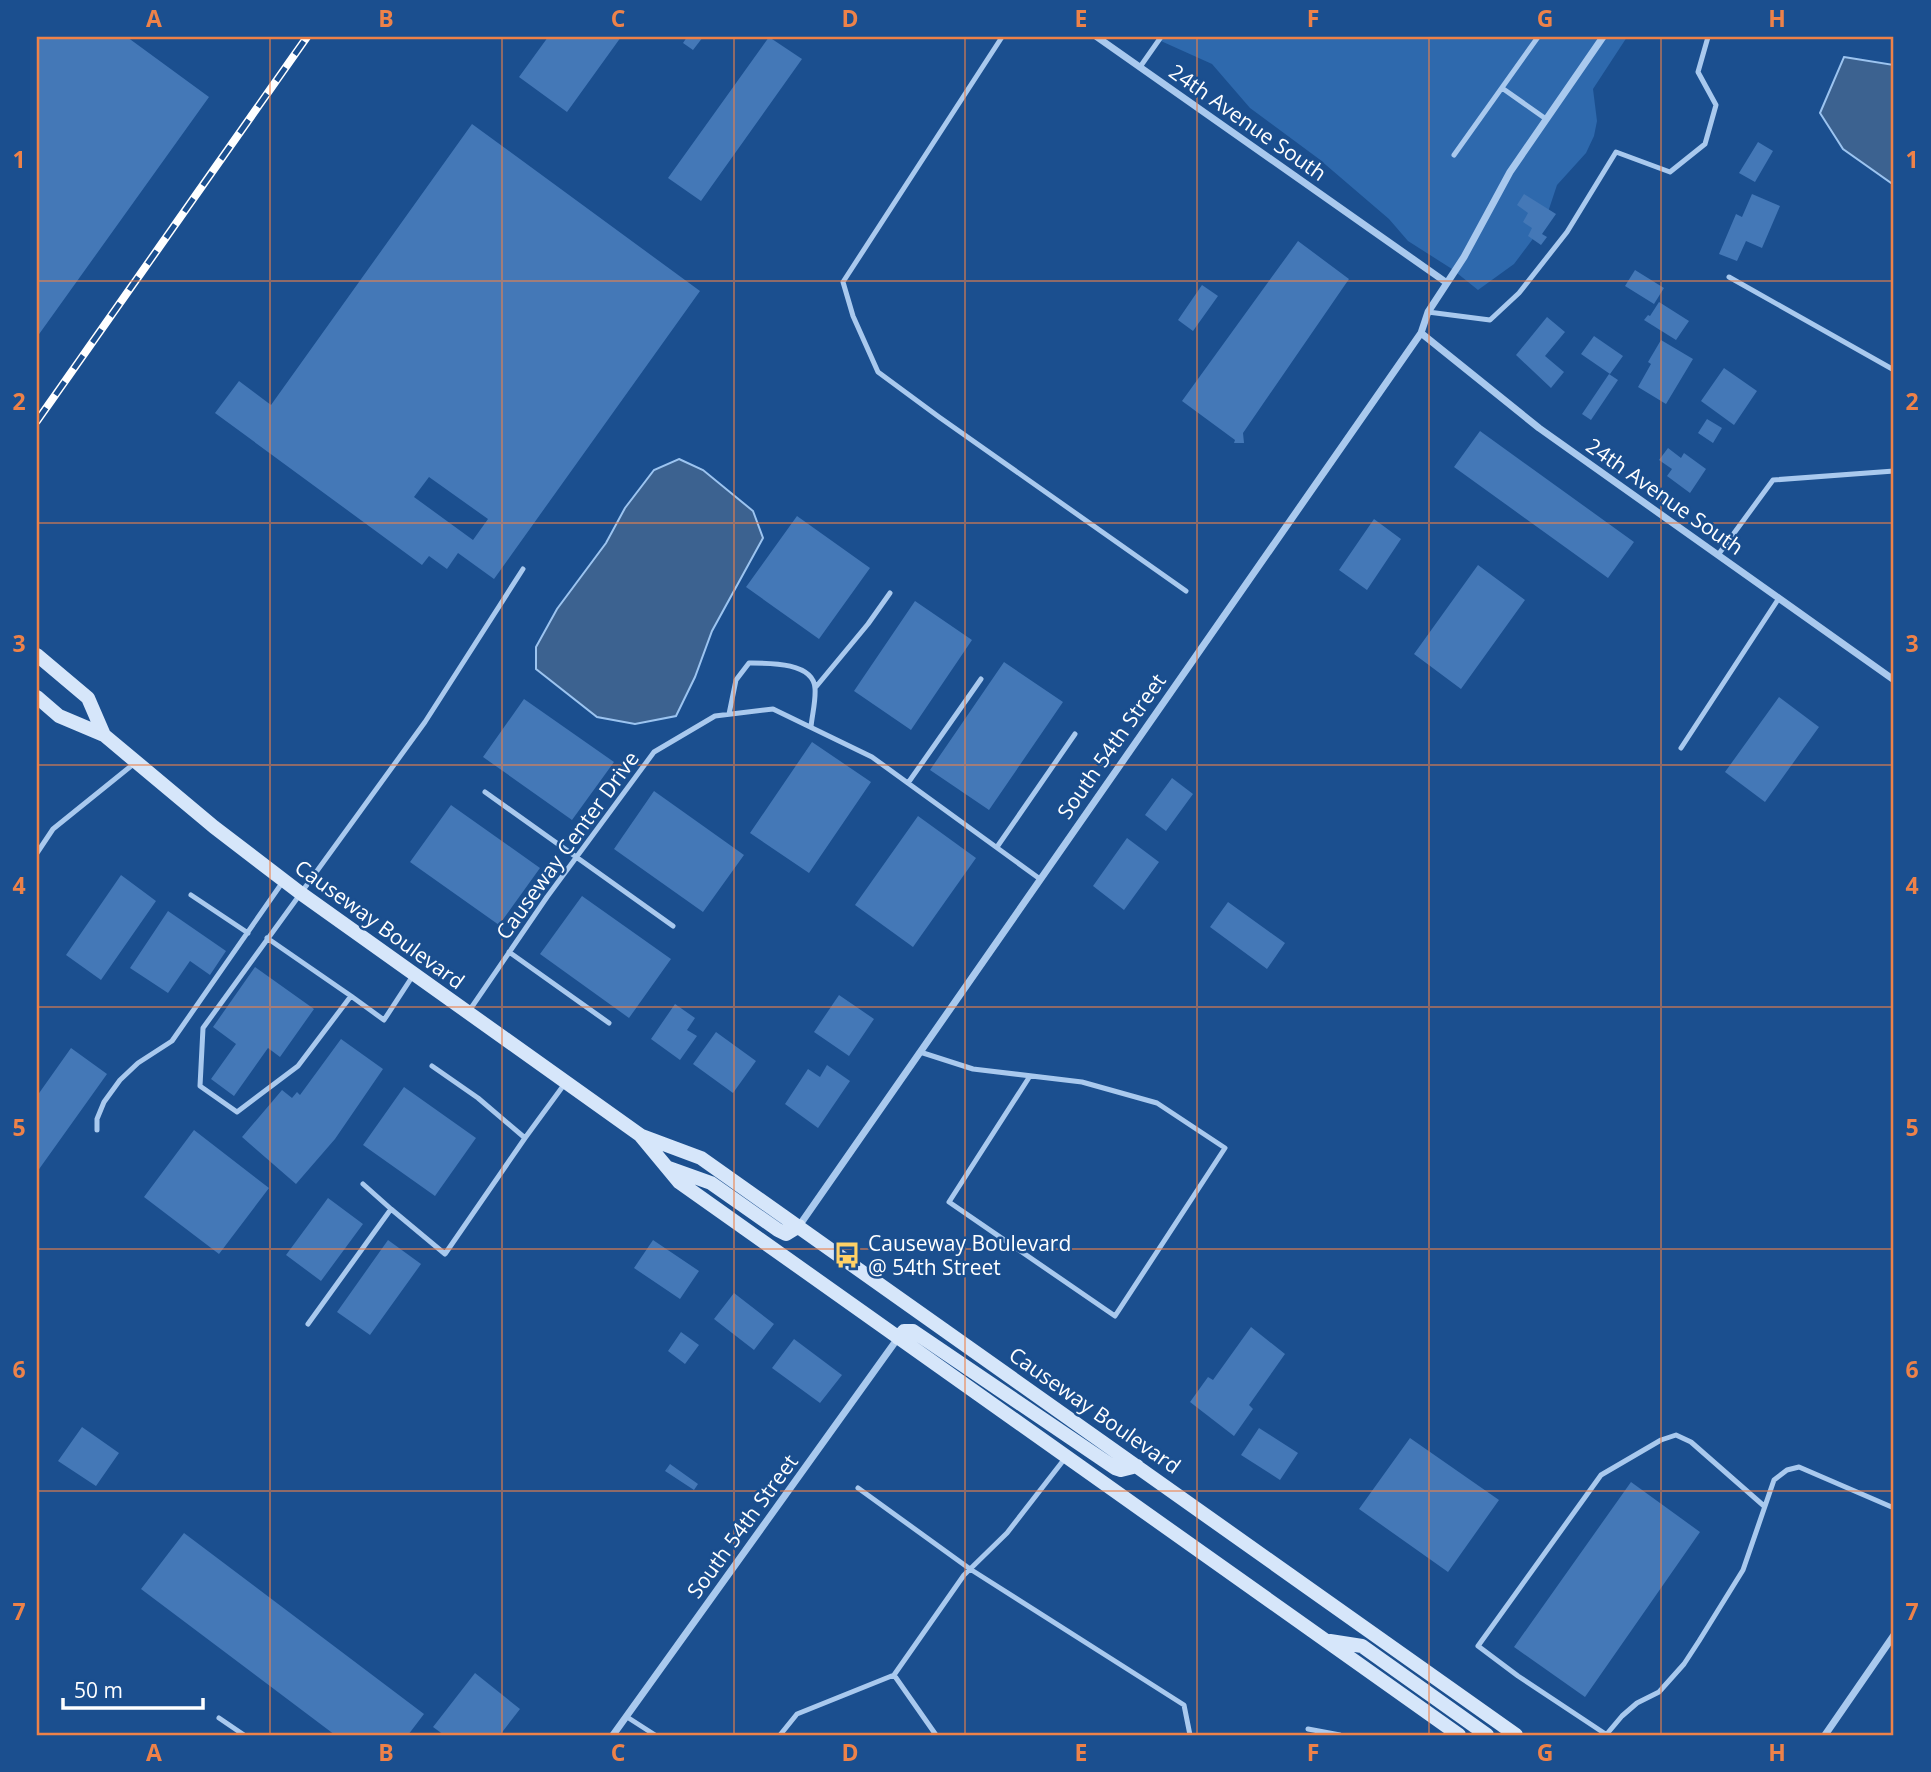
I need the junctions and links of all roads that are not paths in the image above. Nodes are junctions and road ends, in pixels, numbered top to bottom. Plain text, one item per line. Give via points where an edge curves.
1 (1002, 37) edge
2 (1097, 37) edge
3 (1161, 37) edge
4 (1538, 37) edge
5 (1603, 37) edge
6 (1708, 37) edge
7 (1140, 67) junction
8 (1502, 88) junction
9 (1546, 119) junction
10 (1454, 155) dead end
11 (1729, 277) dead end
12 (1447, 284) junction
13 (1428, 312) junction
14 (1420, 333) junction
15 (1894, 370) edge
16 (1894, 471) edge
17 (1718, 555) junction
18 (523, 569) dead end
19 (1186, 591) dead end
20 (890, 593) dead end
21 (1779, 598) junction
22 (37, 655) edge
23 (981, 679) dead end
24 (1894, 680) edge
25 (815, 688) junction
26 (37, 696) edge
27 (729, 714) junction
28 (811, 727) junction
29 (1075, 734) dead end
30 (104, 735) junction
31 (1681, 748) dead end
32 (136, 762) junction
33 (908, 783) junction
34 (485, 792) dead end
35 (997, 847) junction
36 (37, 853) edge
37 (576, 857) junction
38 (1040, 879) junction
39 (284, 880) junction
40 (299, 892) junction
41 (191, 895) dead end
42 (673, 926) dead end
43 (247, 933) junction
44 (267, 937) junction
45 (509, 952) junction
46 (414, 974) junction
47 (351, 996) junction
48 (467, 1013) junction
49 (609, 1023) dead end
50 (920, 1052) junction
51 (432, 1066) dead end
52 (1030, 1076) junction
53 (566, 1082) junction
54 (97, 1130) dead end
55 (640, 1135) junction
56 (525, 1139) junction
57 (667, 1168) junction
58 (363, 1184) dead end
59 (391, 1209) junction
60 (799, 1226) junction
61 (308, 1324) dead end
62 (898, 1338) junction
63 (1066, 1457) junction
64 (1138, 1466) junction
65 (858, 1488) dead end
66 (1764, 1506) junction
67 (1894, 1508) edge
68 (970, 1569) junction
69 (1894, 1635) edge
70 (1325, 1640) junction
71 (894, 1675) junction
72 (627, 1717) junction
73 (219, 1718) dead end
74 (1308, 1728) dead end
75 (1450, 1733) edge
76 (244, 1735) edge
77 (613, 1735) edge
78 (655, 1735) edge
79 (780, 1735) edge
80 (936, 1735) edge
81 (1190, 1735) edge
82 (1340, 1735) edge
83 (1487, 1735) edge
84 (1516, 1735) edge
85 (1606, 1735) edge
86 (1825, 1735) edge

1 - 19 lane via 843,282 853,316 878,372
2 - 7 street, 24th Avenue South
3 - 7 lane
4 - 8 lane
5 - 9 street, South 54th Street
6 - 13 lane via 1698,72 1716,105 1705,144 1670,172 1616,152 1567,232 1519,293 1490,320
7 - 12 street, 24th Avenue South
8 - 9 lane
8 - 10 lane
9 - 12 street, South 54th Street via 1510,172
11 - 15 lane
12 - 13 street, South 54th Street
13 - 14 street, South 54th Street
14 - 17 street, 24th Avenue South via 1539,428
14 - 38 street, South 54th Street
16 - 17 lane via 1773,480
17 - 21 street, 24th Avenue South
18 - 40 lane via 425,722
20 - 25 lane
21 - 24 street, 24th Avenue South
21 - 31 lane
22 - 30 main road, Causeway Boulevard via 88,698
23 - 33 lane
25 - 27 lane via 804,671 749,663 736,680
25 - 28 lane
26 - 30 main road, Causeway Boulevard via 60,716
27 - 28 lane, Causeway Center Drive via 773,709
27 - 37 lane, Causeway Center Drive via 715,716 654,752
28 - 33 lane, Causeway Center Drive via 872,757
29 - 35 lane
30 - 32 main road, Causeway Boulevard
32 - 36 lane via 53,829
32 - 39 main road, Causeway Boulevard
33 - 35 lane, Causeway Center Drive
34 - 37 lane
35 - 38 lane, Causeway Center Drive
37 - 42 lane
37 - 45 lane, Causeway Center Drive
38 - 50 street, South 54th Street
39 - 40 main road, Causeway Boulevard
39 - 43 lane
40 - 44 lane
40 - 46 main road, Causeway Boulevard
41 - 43 lane
43 - 54 lane via 172,1041 120,1080 104,1102
44 - 47 lane
44 - 47 lane via 203,1028 200,1086 209,1093 237,1112 298,1066
45 - 48 lane, Causeway Center Drive
45 - 49 lane
46 - 47 lane via 384,1020
46 - 48 main road, Causeway Boulevard
48 - 53 main road, Causeway Boulevard
50 - 52 lane via 973,1069
50 - 60 street, South 54th Street
51 - 56 lane
52 - 52 lane via 1083,1082 1157,1103 1225,1148 1115,1316 949,1202
53 - 55 main road, Causeway Boulevard
53 - 56 lane
55 - 57 main road, Causeway Boulevard
55 - 60 main road, Causeway Boulevard via 701,1158
56 - 59 lane via 445,1254
57 - 60 main road via 711,1183 786,1234
57 - 62 main road, Causeway Boulevard via 680,1182
58 - 59 lane
59 - 61 lane
60 - 64 main road, Causeway Boulevard
62 - 63 main road, Causeway Boulevard
62 - 64 main road via 904,1331 913,1331 1115,1468
62 - 72 street, South 54th Street
63 - 68 lane via 1007,1533
63 - 70 main road, Causeway Boulevard
64 - 84 main road, Causeway Boulevard
65 - 68 lane
66 - 67 lane via 1774,1480 1799,1467
66 - 85 lane via 1743,1570 1684,1664 1659,1692 1637,1703
66 - 85 lane via 1691,1442 1676,1435 1661,1440 1601,1475 1478,1646
68 - 71 lane
68 - 81 lane via 1184,1706
69 - 86 street
70 - 75 main road, Causeway Boulevard
70 - 83 main road via 1362,1646
71 - 79 lane via 797,1714
71 - 80 lane
72 - 77 street, South 54th Street
72 - 78 lane
73 - 76 lane
74 - 82 lane

